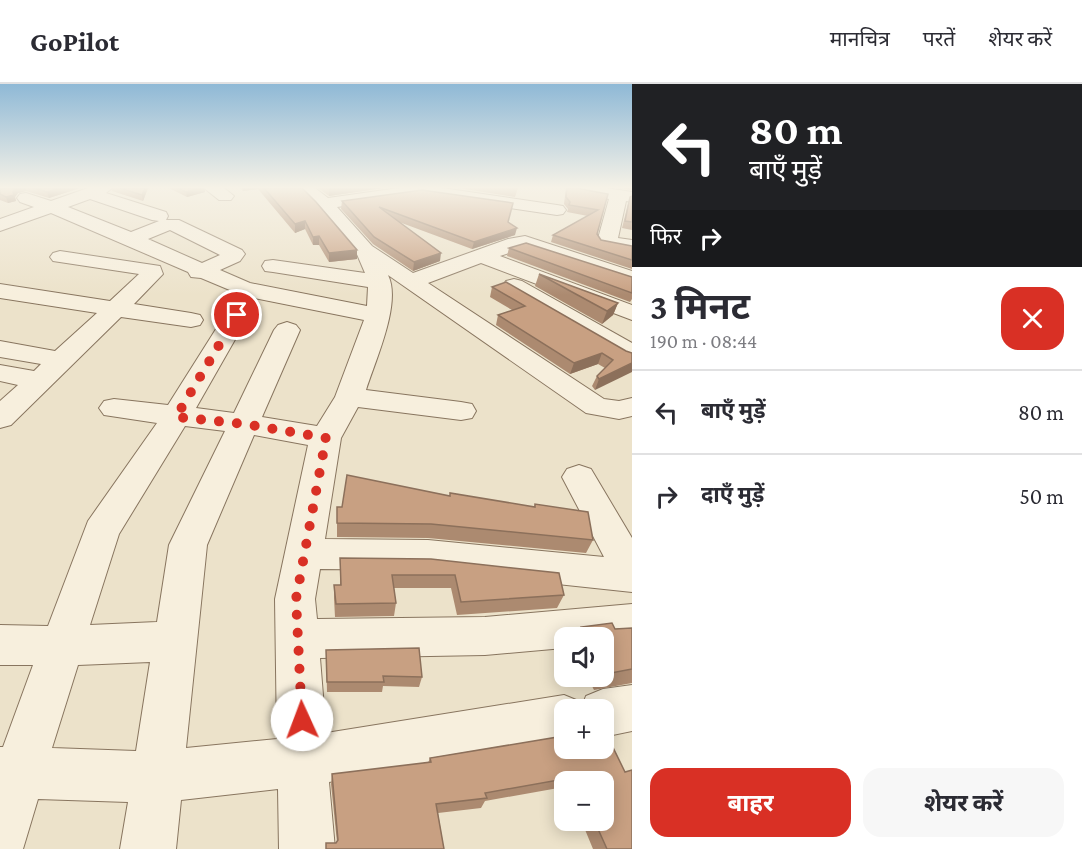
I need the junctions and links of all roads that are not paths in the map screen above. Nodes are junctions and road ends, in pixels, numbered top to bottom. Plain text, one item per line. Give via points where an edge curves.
1 (95, 224) edge
2 (341, 224) edge
3 (556, 224) edge
4 (612, 224) edge
5 (611, 227) junction
6 (632, 230) edge
7 (131, 239) junction
8 (532, 244) junction
9 (632, 246) edge
10 (482, 256) junction
11 (60, 257) dead end
12 (273, 266) dead end
13 (199, 272) junction
14 (632, 278) edge
15 (514, 286) edge
16 (0, 291) edge
17 (390, 293) junction
18 (116, 309) junction
19 (632, 313) edge
20 (237, 315) dead end
21 (191, 320) dead end
22 (632, 329) edge
23 (287, 330) dead end
24 (609, 342) junction
25 (0, 349) edge
26 (632, 354) edge
27 (62, 360) junction
28 (0, 373) edge
29 (40, 380) junction
30 (349, 397) junction
31 (114, 408) dead end
32 (632, 408) edge
33 (461, 411) dead end
34 (176, 417) junction
35 (0, 418) edge
36 (245, 424) junction
37 (326, 438) junction
38 (579, 477) dead end
39 (304, 554) junction
40 (632, 568) edge
41 (632, 576) edge
42 (632, 623) edge
43 (299, 639) junction
44 (175, 640) junction
45 (0, 645) edge
46 (62, 646) junction
47 (632, 708) edge
48 (614, 711) edge
49 (554, 721) edge
50 (304, 761) junction
51 (10, 772) edge
52 (157, 777) junction
53 (0, 839) edge
54 (148, 849) edge
55 (307, 849) edge

1 - 7 street
2 - 17 street via 365,250
3 - 8 street via 556,231
4 - 5 street
5 - 6 street
5 - 9 street via 607,242
7 - 13 street
7 - 13 street via 172,224 235,254
8 - 10 street via 520,242
8 - 14 street
10 - 17 street
10 - 19 street
11 - 18 street via 152,271
12 - 17 street
13 - 17 street via 244,289
15 - 24 street
16 - 18 street
17 - 30 street
17 - 32 street via 596,406
18 - 21 street
18 - 27 street
20 - 34 street
22 - 24 street
23 - 36 street
24 - 26 street
25 - 27 street
27 - 29 street
28 - 29 street
29 - 35 street
30 - 33 street
30 - 37 street
31 - 34 street
34 - 36 street
34 - 46 street via 101,531
36 - 37 street
36 - 44 street via 188,546
37 - 39 street
38 - 40 street
39 - 41 street via 428,555
39 - 43 street via 296,599
42 - 43 street via 485,636
43 - 50 street
44 - 46 street
44 - 52 street
45 - 46 street
46 - 51 street
47 - 48 street
49 - 50 street
50 - 52 street
50 - 55 street
51 - 52 street
51 - 53 street
52 - 54 street

